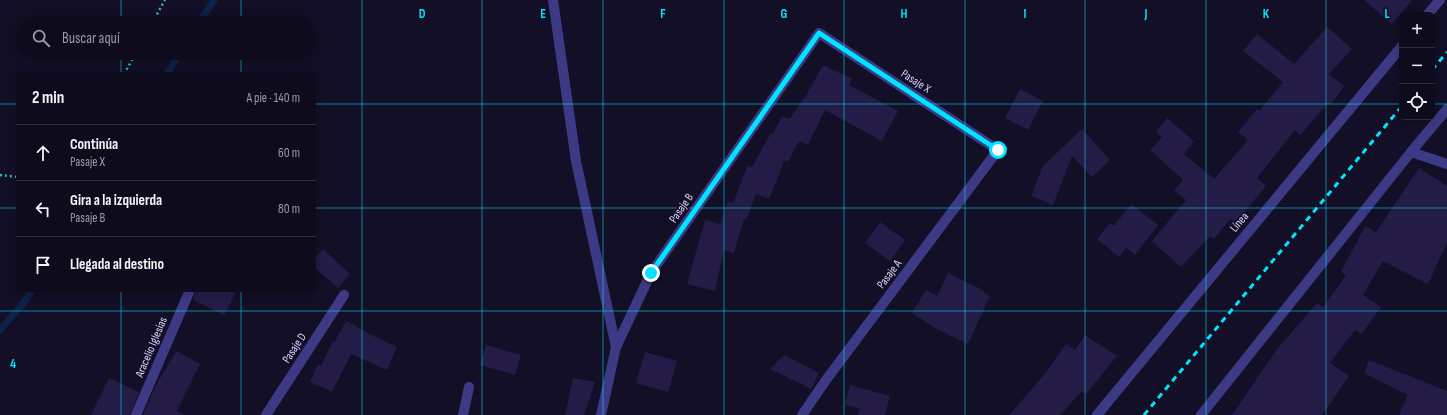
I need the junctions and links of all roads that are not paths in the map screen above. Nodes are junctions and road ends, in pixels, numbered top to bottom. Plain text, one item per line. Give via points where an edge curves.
1 (553, 0) edge
2 (1440, 0) edge
3 (1430, 12) edge
4 (819, 33) joint
5 (1400, 48) edge
6 (1447, 109) edge
7 (998, 150) joint
8 (1411, 152) junction
9 (1447, 164) edge
10 (189, 292) edge
11 (344, 295) dead end
12 (616, 347) junction
13 (469, 387) dead end
14 (136, 415) edge
15 (266, 415) edge
16 (463, 415) edge
17 (601, 415) edge
18 (802, 415) edge
19 (1097, 415) edge
20 (1201, 415) edge

1 - 12 street via 576,161
2 - 3 street
4 - 7 street, Pasaje X
4 - 12 street, Pasaje B via 651,273
5 - 19 street, Línea
6 - 8 street
7 - 18 street, Pasaje A
8 - 9 street
8 - 20 street
10 - 14 street, Aracelio Iglesias
11 - 15 street, Pasaje D
12 - 17 street, Pasaje B
13 - 16 street

